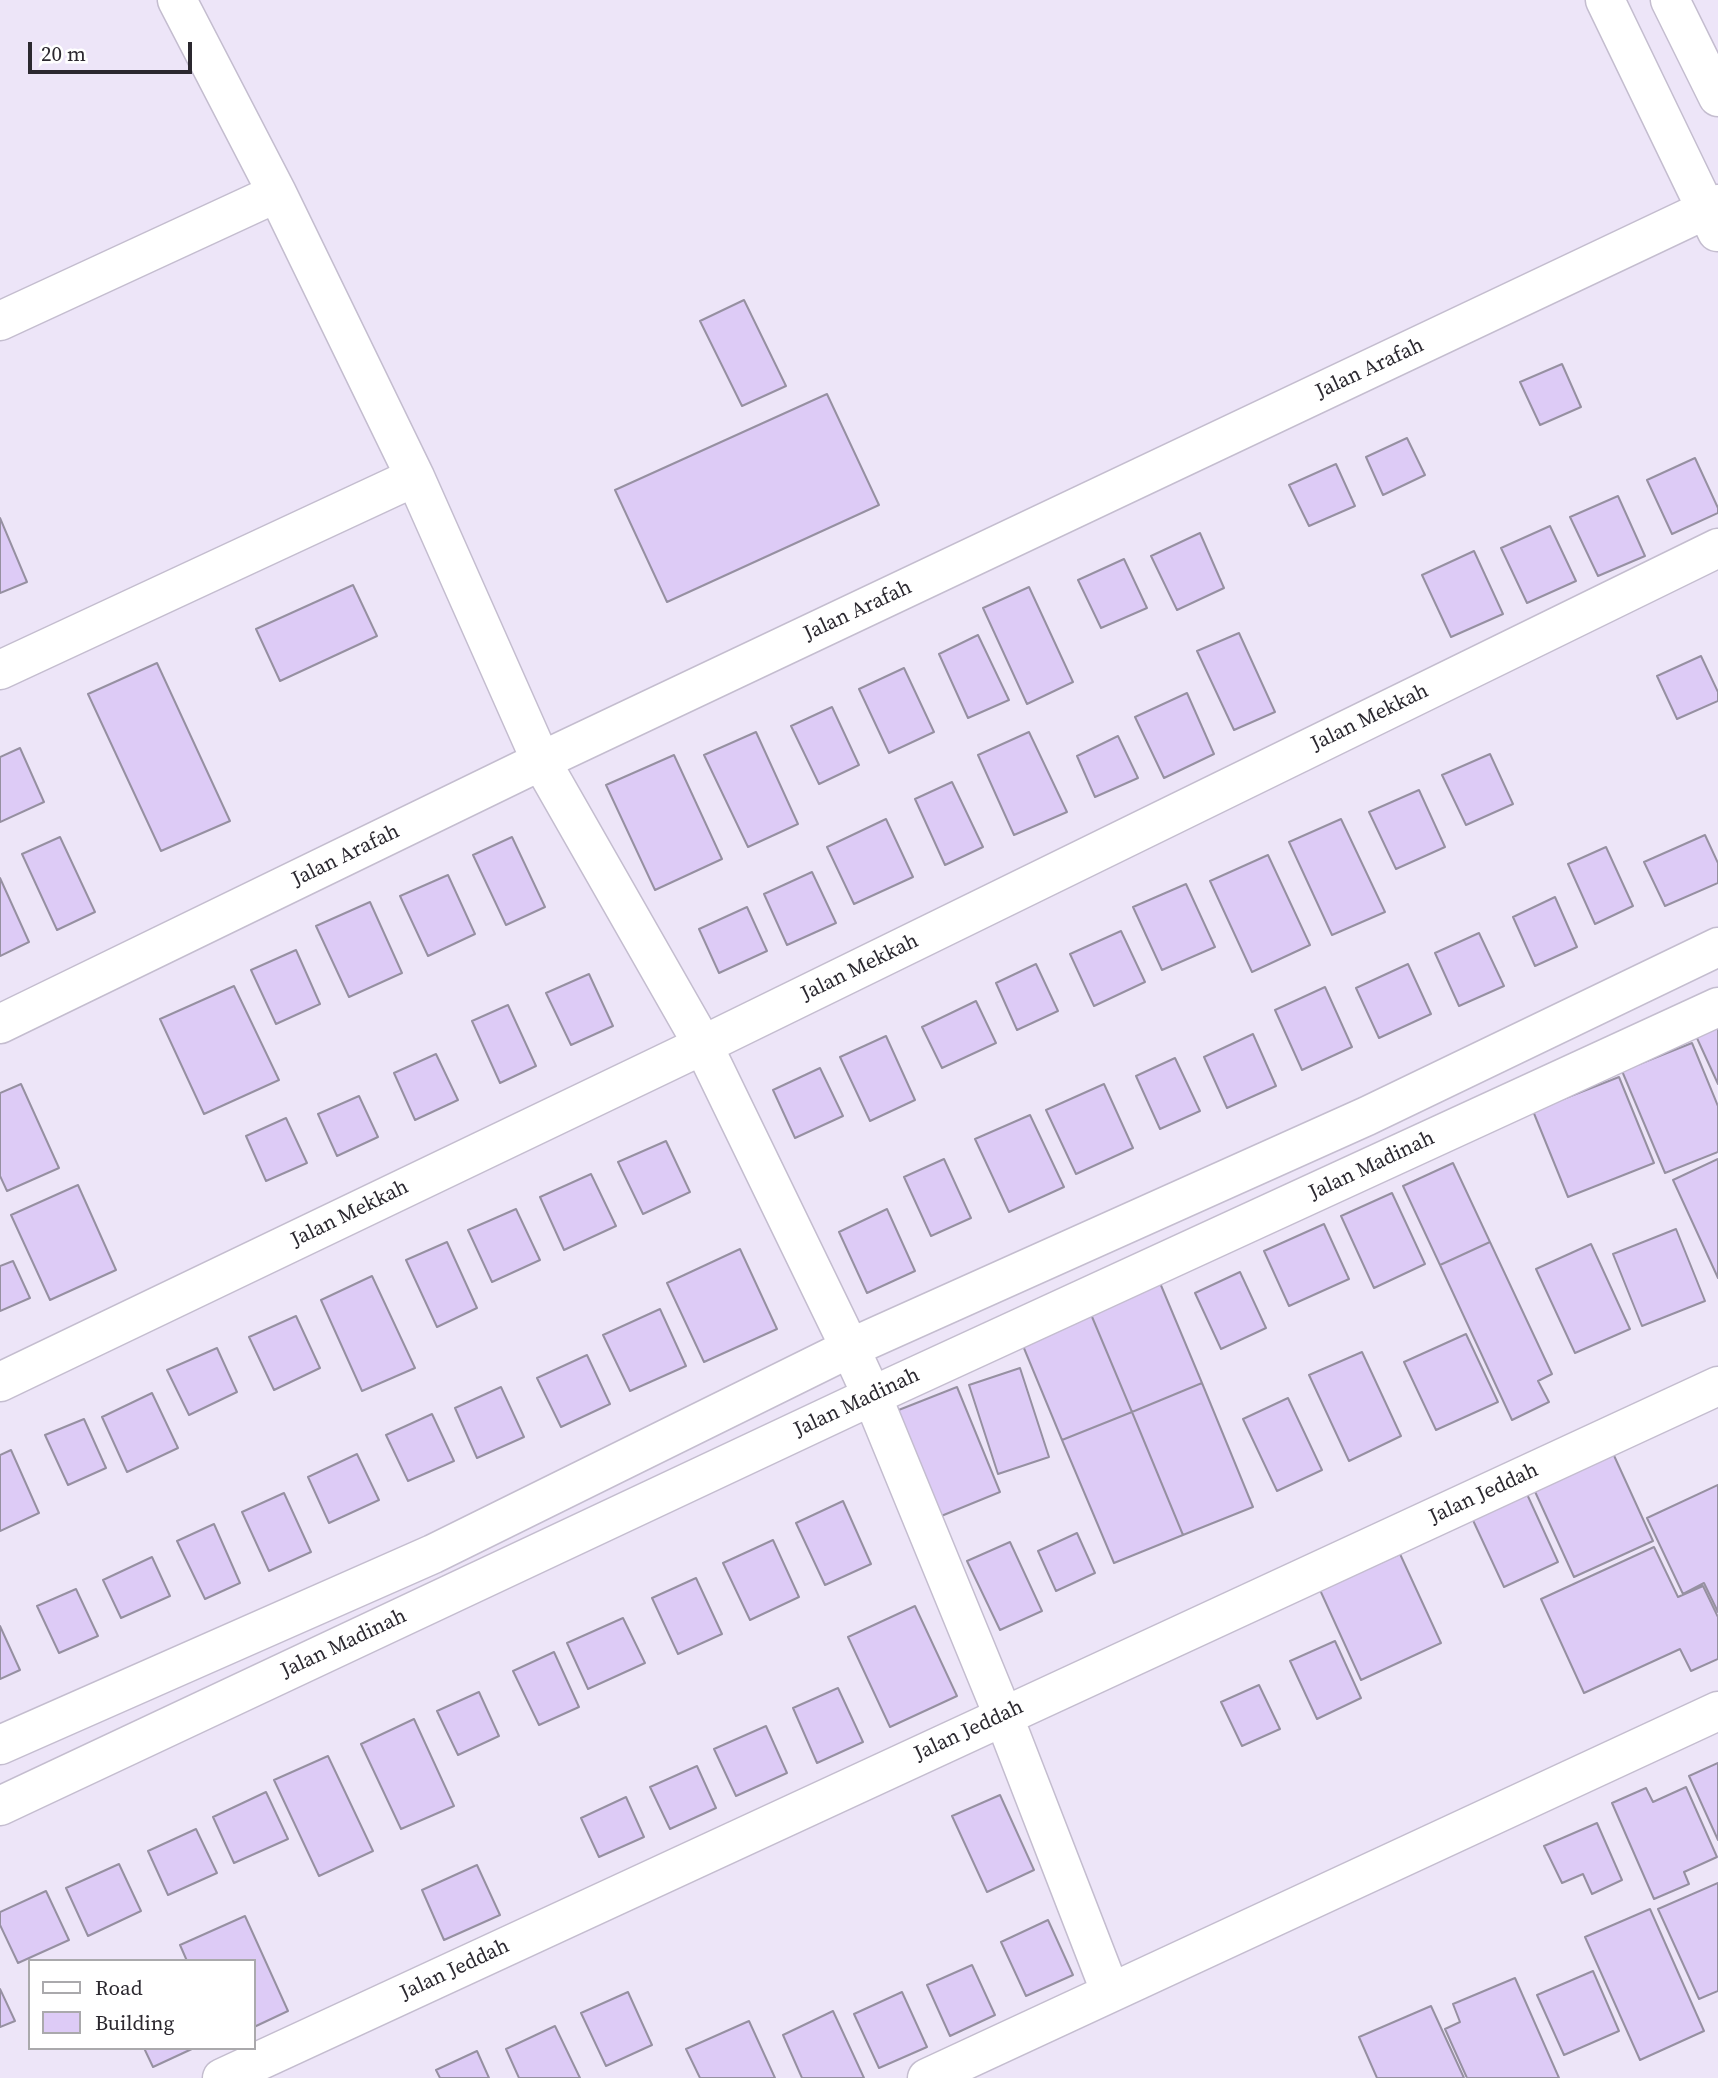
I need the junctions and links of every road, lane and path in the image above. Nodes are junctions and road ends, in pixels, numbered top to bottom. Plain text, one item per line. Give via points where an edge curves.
1 (177, 0) edge
2 (1605, 0) edge
3 (1670, 0) edge
4 (1718, 97) edge
5 (277, 192) junction
6 (1714, 216) edge
7 (0, 321) edge
8 (415, 477) junction
9 (1718, 548) edge
10 (0, 670) edge
11 (541, 761) junction
12 (1718, 947) edge
13 (1718, 1007) edge
14 (0, 1024) edge
15 (703, 1045) junction
16 (850, 1348) junction
17 (0, 1382) edge
18 (1718, 1386) edge
19 (872, 1396) junction
20 (1718, 1711) edge
21 (1003, 1715) junction
22 (0, 1745) edge
23 (0, 1806) edge
24 (1110, 1991) junction
25 (222, 2078) edge
26 (927, 2078) edge

1 - 5 street
2 - 6 street
3 - 4 street
5 - 7 street
5 - 8 street
6 - 11 street, Jalan Arafah
8 - 10 street
8 - 11 street
9 - 15 street, Jalan Mekkah
11 - 14 street, Jalan Arafah
11 - 15 street
12 - 16 street via 1367,1116
13 - 19 street, Jalan Madinah
15 - 16 street
15 - 17 street, Jalan Mekkah
16 - 19 street
16 - 22 street via 433,1554
18 - 21 street, Jalan Jeddah
19 - 21 street
19 - 23 street, Jalan Madinah
20 - 24 street
21 - 24 street
21 - 25 street, Jalan Jeddah
24 - 26 street

